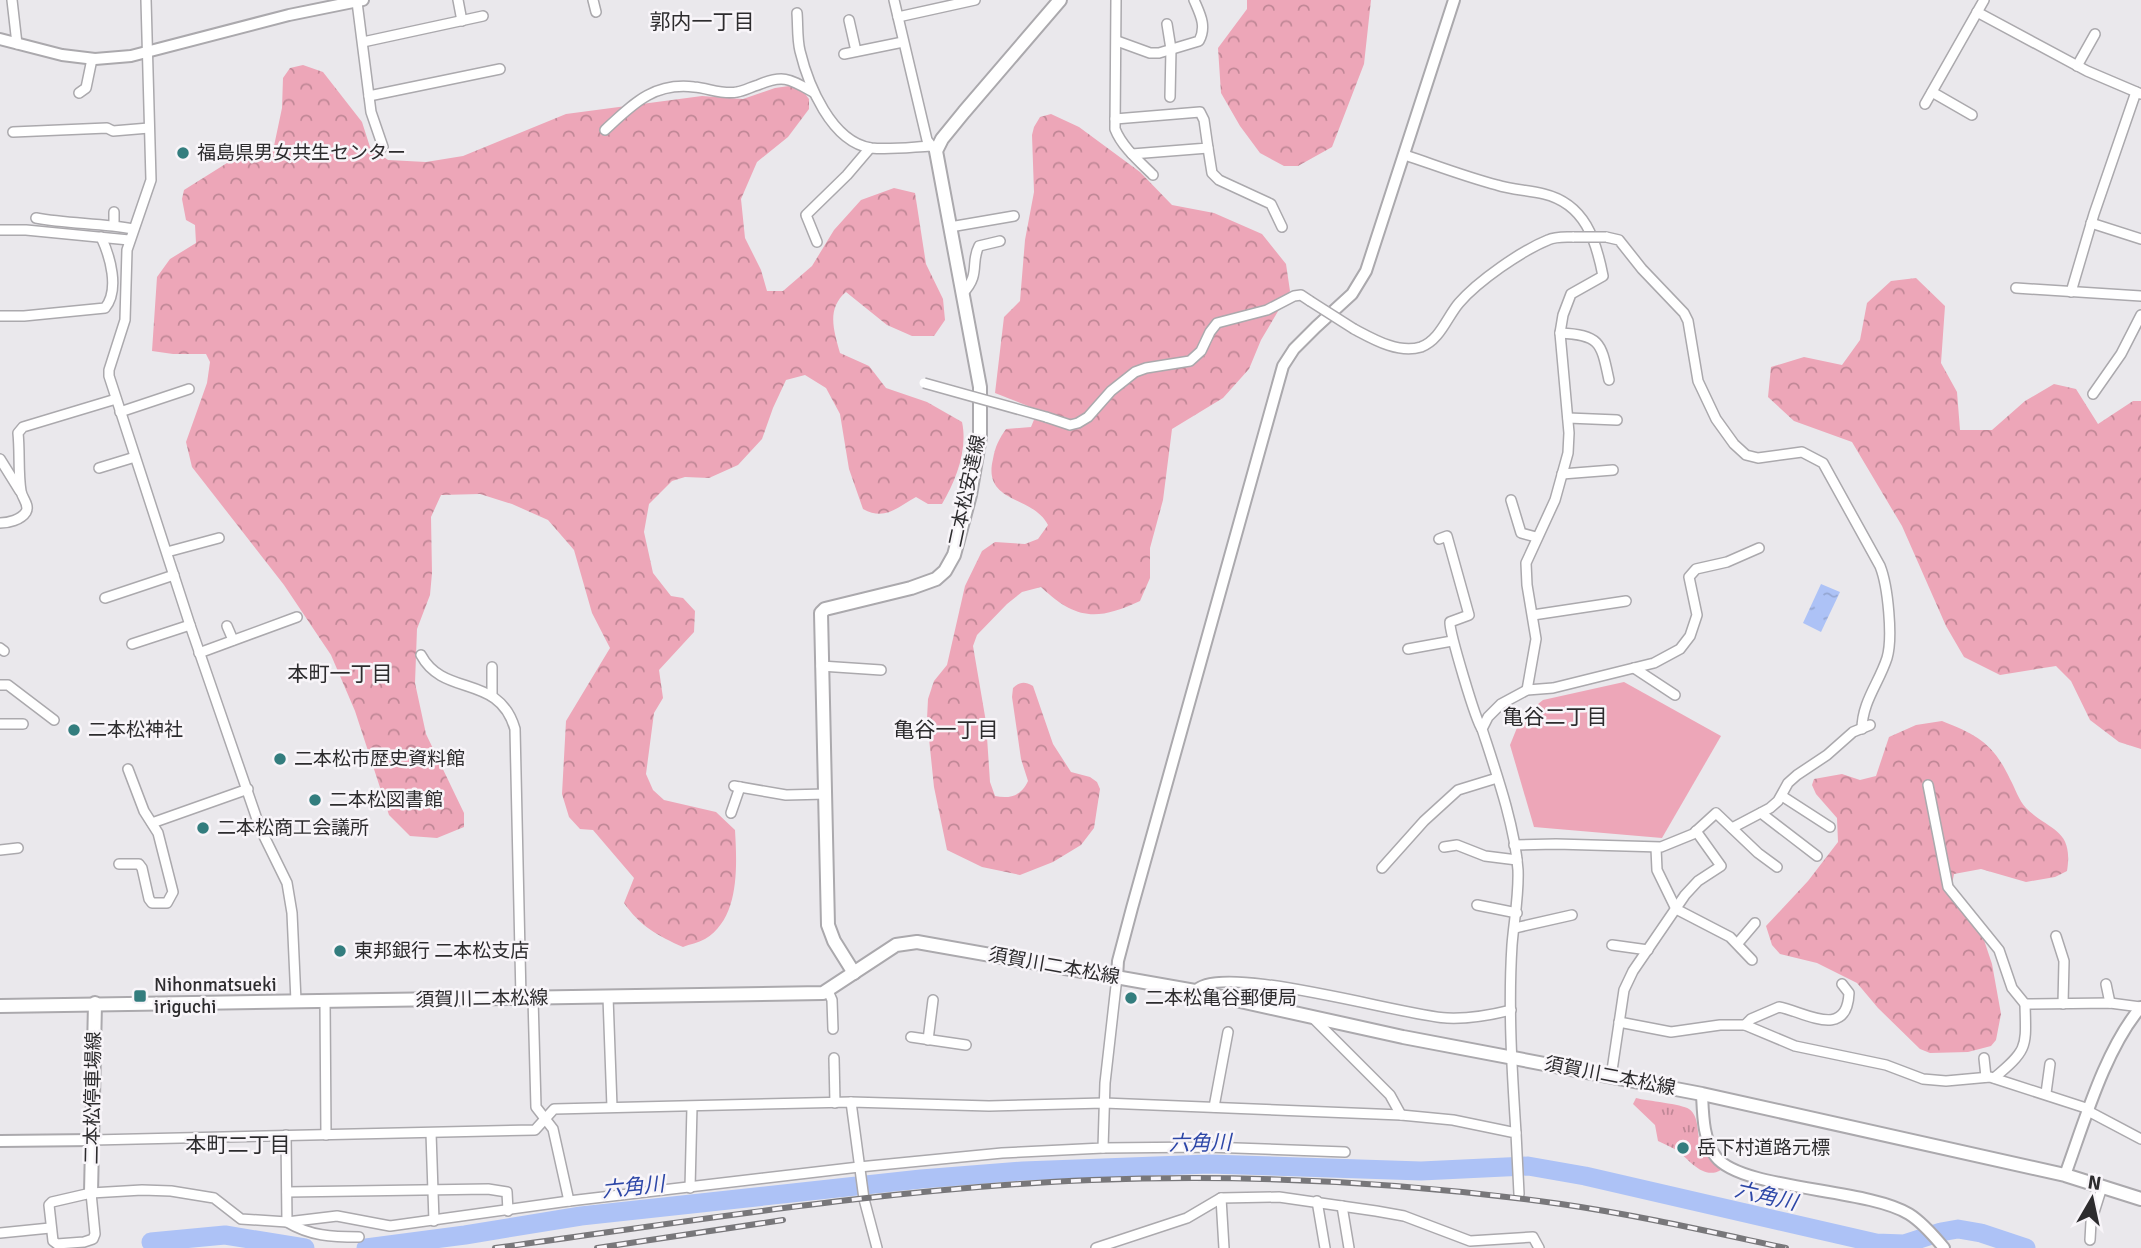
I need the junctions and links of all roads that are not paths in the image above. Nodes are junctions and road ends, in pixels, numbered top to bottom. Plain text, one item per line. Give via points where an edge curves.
1 (12, 0) edge
2 (146, 0) edge
3 (458, 0) edge
4 (593, 0) edge
5 (894, 0) edge
6 (975, 0) edge
7 (1060, 0) edge
8 (1116, 0) edge
9 (1194, 0) edge
10 (1454, 0) edge
11 (1984, 0) edge
12 (360, 1) edge
13 (596, 12) dead end
14 (1977, 12) junction
15 (797, 13) dead end
16 (483, 16) dead end
17 (898, 17) junction
18 (849, 20) dead end
19 (462, 21) junction
20 (1167, 24) dead end
21 (2095, 34) dead end
22 (0, 39) edge
23 (903, 41) junction
24 (1116, 41) junction
25 (363, 42) junction
26 (17, 44) junction
27 (1171, 49) junction
28 (856, 51) junction
29 (149, 52) junction
30 (844, 54) dead end
31 (92, 58) junction
32 (2077, 66) junction
33 (500, 69) dead end
34 (813, 92) junction
35 (1932, 92) junction
36 (79, 93) dead end
37 (2139, 93) edge
38 (369, 96) junction
39 (1170, 97) dead end
40 (1925, 104) dead end
41 (1972, 115) dead end
42 (1115, 119) junction
43 (149, 128) junction
44 (605, 130) dead end
45 (13, 132) dead end
46 (383, 147) dead end
47 (870, 148) junction
48 (1208, 148) junction
49 (934, 149) junction
50 (1132, 154) junction
51 (1405, 155) junction
52 (1153, 175) dead end
53 (114, 212) dead end
54 (1014, 216) dead end
55 (36, 218) dead end
56 (2091, 223) junction
57 (114, 225) junction
58 (950, 227) junction
59 (1282, 227) dead end
60 (133, 229) junction
61 (0, 230) edge
62 (101, 237) junction
63 (2141, 239) edge
64 (129, 240) junction
65 (1000, 241) dead end
66 (817, 242) dead end
67 (2016, 288) dead end
68 (2071, 292) junction
69 (963, 293) junction
70 (2141, 296) edge
71 (2141, 315) edge
72 (0, 316) edge
73 (1560, 333) junction
74 (1609, 380) dead end
75 (924, 383) dead end
76 (188, 389) dead end
77 (2094, 394) dead end
78 (116, 399) junction
79 (120, 412) junction
80 (1568, 418) junction
81 (1617, 420) dead end
82 (135, 457) junction
83 (0, 459) edge
84 (99, 468) dead end
85 (1612, 470) dead end
86 (1562, 474) junction
87 (21, 493) junction
88 (1511, 500) dead end
89 (0, 523) edge
90 (1536, 537) junction
91 (219, 538) dead end
92 (1439, 539) dead end
93 (1759, 548) dead end
94 (167, 552) junction
95 (174, 575) junction
96 (105, 598) dead end
97 (1626, 601) dead end
98 (1533, 615) junction
99 (297, 617) dead end
100 (190, 625) junction
101 (227, 626) dead end
102 (233, 640) junction
103 (1452, 641) junction
104 (132, 644) dead end
105 (1408, 649) dead end
106 (200, 653) junction
107 (421, 654) dead end
108 (821, 666) junction
109 (492, 667) dead end
110 (1634, 668) junction
111 (881, 670) dead end
112 (0, 685) edge
113 (1527, 690) junction
114 (1675, 695) dead end
115 (492, 696) junction
116 (54, 720) dead end
117 (0, 724) edge
118 (23, 724) dead end
119 (1482, 729) junction
120 (128, 769) dead end
121 (1497, 778) junction
122 (1928, 785) dead end
123 (248, 789) junction
124 (826, 794) junction
125 (1782, 796) junction
126 (731, 813) dead end
127 (1761, 813) junction
128 (152, 823) junction
129 (1830, 827) dead end
130 (1732, 828) junction
131 (1696, 831) junction
132 (1514, 845) junction
133 (1444, 847) dead end
134 (18, 848) dead end
135 (1656, 848) junction
136 (0, 850) edge
137 (1817, 856) dead end
138 (1517, 860) junction
139 (119, 864) dead end
140 (1777, 867) dead end
141 (1382, 868) dead end
142 (1477, 905) dead end
143 (1676, 909) junction
144 (1517, 912) junction
145 (1572, 915) dead end
146 (1755, 923) dead end
147 (1515, 928) junction
148 (2056, 936) dead end
149 (1738, 943) junction
150 (1612, 945) dead end
151 (1648, 950) junction
152 (1752, 960) dead end
153 (854, 973) junction
154 (1117, 977) junction
155 (1842, 984) dead end
156 (2106, 984) dead end
157 (828, 990) junction
158 (1195, 991) junction
159 (608, 997) junction
160 (527, 998) junction
161 (933, 1000) dead end
162 (296, 1001) junction
163 (325, 1001) junction
164 (95, 1003) junction
165 (2063, 1003) junction
166 (2110, 1003) junction
167 (2025, 1004) junction
168 (0, 1006) edge
169 (2141, 1007) edge
170 (1511, 1010) junction
171 (1314, 1018) junction
172 (1619, 1022) junction
173 (1745, 1025) junction
174 (833, 1029) dead end
175 (1228, 1032) dead end
176 (911, 1037) dead end
177 (928, 1040) junction
178 (965, 1045) dead end
179 (1511, 1057) junction
180 (834, 1058) dead end
181 (1984, 1058) dead end
182 (2050, 1064) dead end
183 (1611, 1077) junction
184 (1990, 1078) junction
185 (2046, 1093) junction
186 (1702, 1094) junction
187 (851, 1102) junction
188 (835, 1103) junction
189 (1104, 1103) junction
190 (612, 1107) junction
191 (692, 1107) junction
192 (1214, 1107) junction
193 (2089, 1110) junction
194 (1401, 1115) junction
195 (545, 1119) junction
196 (431, 1133) junction
197 (1516, 1133) junction
198 (286, 1135) junction
199 (326, 1135) junction
200 (2141, 1139) edge
201 (93, 1140) junction
202 (0, 1141) edge
203 (1103, 1148) junction
204 (1345, 1152) dead end
205 (859, 1167) junction
206 (2065, 1175) junction
207 (2102, 1187) junction
208 (690, 1188) junction
209 (433, 1189) junction
210 (287, 1192) junction
211 (91, 1193) junction
212 (1520, 1194) dead end
213 (1222, 1198) junction
214 (2141, 1199) edge
215 (569, 1201) junction
216 (1317, 1201) junction
217 (1342, 1206) junction
218 (508, 1211) junction
219 (434, 1221) junction
220 (287, 1222) junction
221 (50, 1228) junction
222 (0, 1233) edge
223 (359, 1237) dead end
224 (2090, 1240) dead end
225 (1942, 1246) edge
226 (877, 1248) edge
227 (1097, 1248) edge
228 (1224, 1248) edge
229 (1325, 1248) edge
230 (1349, 1248) edge
231 (1539, 1248) edge

1 - 26 street
2 - 29 street
3 - 19 street
4 - 13 street
5 - 17 street
6 - 17 street
7 - 49 main road
8 - 24 street
9 - 27 street via 1203,22 1201,37
10 - 51 street
11 - 14 street
12 - 25 street
12 - 29 street
14 - 32 street
14 - 35 street
15 - 34 street via 799,48
16 - 19 street
17 - 23 street
18 - 28 street
19 - 25 street
20 - 27 street
21 - 32 street
22 - 26 street
23 - 28 street
23 - 49 street via 927,140
24 - 27 street via 1150,53
24 - 42 street
25 - 38 street
26 - 31 street
27 - 39 street
28 - 30 street
29 - 31 street
29 - 43 street
31 - 36 street via 86,88
32 - 37 street
33 - 38 street
34 - 44 street via 782,78 735,93 692,86 663,89 636,100
34 - 47 street via 846,137
35 - 40 street
35 - 41 street
37 - 56 street
38 - 46 street
42 - 48 street via 1200,112
42 - 50 street via 1118,136
43 - 45 street
43 - 60 street via 151,180
47 - 49 street
47 - 66 street via 806,215
48 - 50 street
48 - 59 street via 1215,177 1265,194
49 - 58 main road, 二本松安達線
50 - 52 street
51 - 73 street via 1496,185 1546,194 1570,207 1585,223 1596,243 1603,276 1571,294
51 - 154 street via 1366,271 1352,294 1315,327 1283,366 1132,908
53 - 57 street
54 - 58 street
55 - 57 street
56 - 63 street
56 - 68 street
57 - 60 street
58 - 69 main road, 二本松安達線
60 - 64 street
61 - 62 street
62 - 64 street
62 - 72 street via 112,279 105,308
64 - 78 street via 125,320 109,370
65 - 69 street via 979,246 975,274
67 - 68 street
68 - 70 street
69 - 108 main road, 二本松安達線 via 976,356 981,419 970,495 954,555 945,571 930,582 825,609 820,617
71 - 77 street
73 - 74 street via 1597,341
73 - 80 street
75 - 125 street, bridge via 1078,424 1135,372 1191,361 1217,323 1267,310 1294,296 1301,295 1384,344 1412,349 1436,336 1461,301 1494,272 1548,239 1619,240 1684,313 1701,389 1734,444 1758,458 1802,452 1823,463 1881,566 1889,620 1887,656 1863,712 1866,727 1797,775
76 - 79 street
78 - 79 street
78 - 87 street via 23,427 18,433
79 - 82 street
80 - 81 street
80 - 86 street via 1568,453
82 - 84 street
82 - 94 street
83 - 87 street
85 - 86 street
86 - 90 street
87 - 89 street via 26,512
88 - 90 street via 1521,533
90 - 98 street via 1526,563
91 - 94 street
92 - 103 street via 1447,536 1469,615 1450,622
93 - 110 street via 1691,572 1697,615 1690,636 1666,658
94 - 95 street
95 - 96 street
95 - 100 street
97 - 98 street
98 - 113 street via 1536,647
99 - 102 street
100 - 104 street
100 - 106 street
101 - 102 street
102 - 106 street
103 - 105 street
103 - 119 street
106 - 123 street
107 - 115 street via 443,678
108 - 111 street
108 - 124 main road, 二本松安達線
109 - 115 street
110 - 113 street
110 - 114 street
112 - 116 street via 8,685
113 - 119 street via 1501,704
115 - 160 street via 503,705 515,729
117 - 118 street
119 - 121 street
120 - 128 street
121 - 132 street
121 - 141 street via 1458,790
122 - 167 street via 1948,887 2000,950 2012,988
123 - 128 street
123 - 162 street via 260,828 287,883
124 - 126 street via 786,795 737,786
124 - 153 main road, 二本松安達線 via 828,925
125 - 127 street
125 - 129 street
127 - 130 street
127 - 137 street
128 - 139 street via 159,833 171,898 160,905 152,903 139,864
130 - 131 street via 1716,813
130 - 140 street
131 - 135 street
131 - 143 street via 1721,866 1698,881
132 - 135 street
132 - 138 street
133 - 138 street via 1457,845 1485,856
134 - 136 street
135 - 143 street via 1657,870
138 - 144 street
142 - 144 street
143 - 149 street
143 - 151 street
144 - 147 street
145 - 147 street
146 - 149 street
147 - 170 street
148 - 165 street via 2064,961
149 - 152 street
150 - 151 street
151 - 172 street via 1624,990
153 - 154 main road, 須賀川二本松線 via 896,945 917,942
153 - 157 main road, 須賀川二本松線
154 - 158 main road, 須賀川二本松線
154 - 189 street
155 - 173 street via 1849,993 1848,1005 1832,1019 1816,1020 1779,1007
156 - 166 street
157 - 159 main road, 須賀川二本松線 via 781,995
157 - 174 street
158 - 170 street via 1201,984 1260,984 1447,1018
158 - 171 main road, 須賀川二本松線
159 - 160 main road, 須賀川二本松線
159 - 190 street
160 - 163 main road, 須賀川二本松線
160 - 195 street via 536,1107
161 - 177 street
162 - 163 main road, 須賀川二本松線
162 - 164 main road, 須賀川二本松線
163 - 199 street
164 - 168 main road, 須賀川二本松線
164 - 201 main road, 二本松停車場線
165 - 166 street
165 - 167 street
166 - 169 street
167 - 184 street via 2022,1053
169 - 193 street via 2119,1040
170 - 179 street
171 - 179 main road, 須賀川二本松線
171 - 194 street via 1390,1095
172 - 173 street via 1671,1032
172 - 183 street
173 - 184 street via 1795,1046 1886,1065 1923,1079
175 - 192 street
176 - 177 street
177 - 178 street
179 - 183 main road, 須賀川二本松線
179 - 197 street
180 - 188 street
181 - 184 street
182 - 185 street
183 - 186 main road, 須賀川二本松線
184 - 185 street
185 - 193 street
186 - 206 main road, 須賀川二本松線
186 - 225 street via 1706,1134 1714,1155 1734,1170 1888,1205 1910,1214
187 - 188 street
187 - 189 street
187 - 205 street
188 - 191 street
189 - 192 street
189 - 203 street
190 - 191 street
190 - 195 street via 554,1109
191 - 208 street
192 - 194 street
193 - 200 street
193 - 206 street
194 - 197 street
195 - 196 street via 535,1130
195 - 215 street via 553,1129
196 - 199 street
196 - 209 street
197 - 212 street
198 - 199 street
198 - 201 street
198 - 210 street
201 - 202 street
201 - 211 main road, 二本松停車場線
203 - 204 street
203 - 205 street
205 - 208 street
205 - 226 street
206 - 207 main road, 須賀川二本松線
207 - 214 main road, 須賀川二本松線
207 - 224 street
208 - 215 street
209 - 210 street
209 - 218 street via 507,1192
209 - 219 street
210 - 220 street
211 - 220 street via 142,1189 203,1196 221,1202 237,1218
211 - 221 street via 52,1202
211 - 221 street via 93,1239 57,1244
213 - 216 street
213 - 227 street via 1187,1218
213 - 228 street
215 - 218 street
216 - 217 street
216 - 229 street
217 - 230 street
217 - 231 street via 1404,1216 1470,1241 1533,1237
218 - 219 street
219 - 220 street via 390,1226 337,1216
220 - 223 street via 307,1233
221 - 222 street

